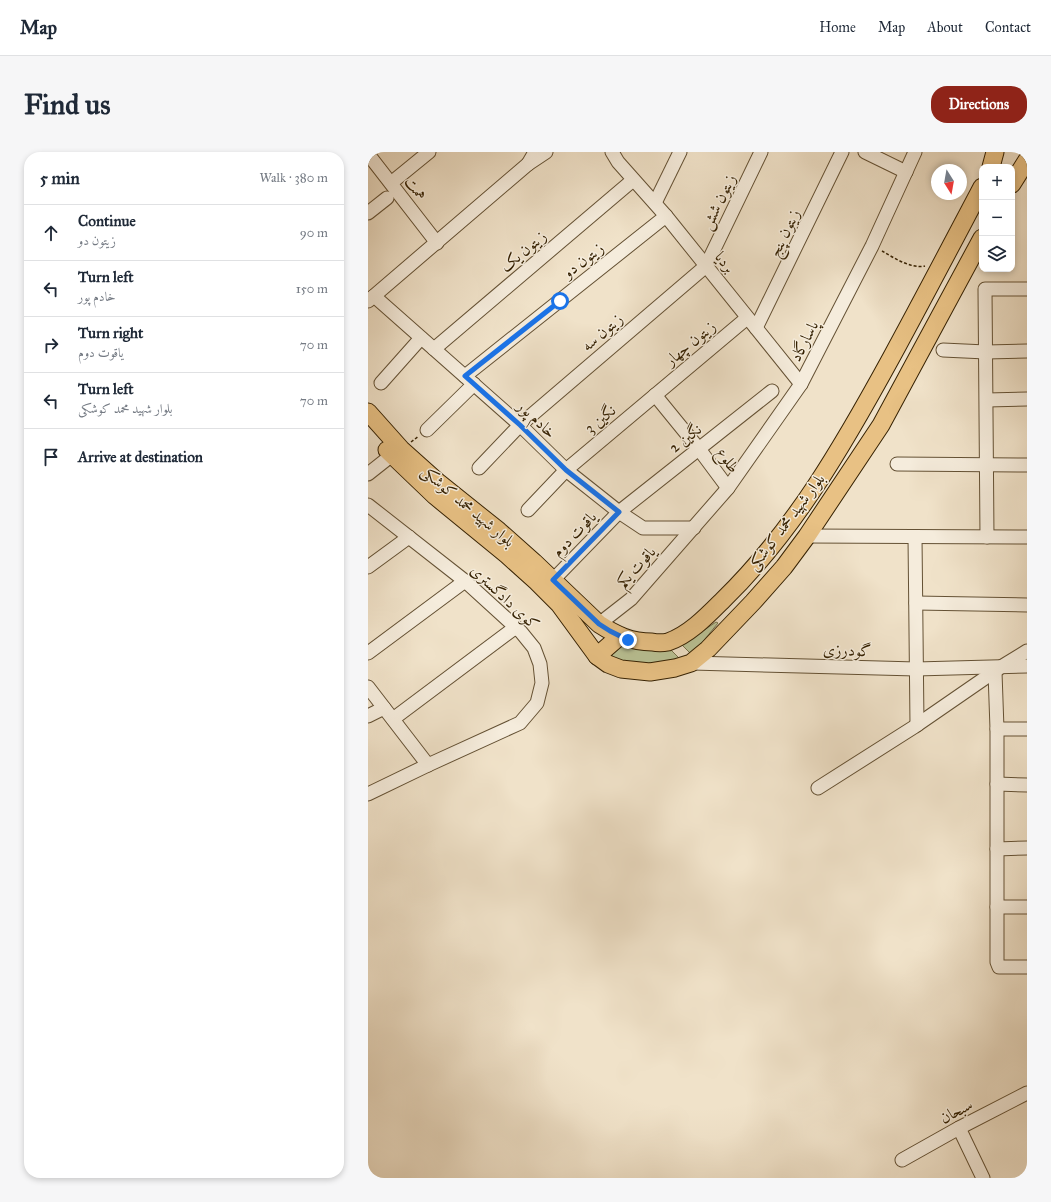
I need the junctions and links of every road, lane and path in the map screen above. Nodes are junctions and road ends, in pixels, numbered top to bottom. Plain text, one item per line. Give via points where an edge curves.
1 (429, 152) edge
2 (535, 152) edge
3 (546, 152) edge
4 (602, 152) edge
5 (680, 152) edge
6 (761, 152) edge
7 (842, 152) edge
8 (865, 152) edge
9 (915, 152) edge
10 (995, 152) edge
11 (368, 154) edge
12 (615, 157) edge
13 (1027, 160) edge
14 (528, 164) junction
15 (992, 164) edge
16 (906, 172) junction
17 (1015, 179) edge
18 (633, 180) junction
19 (391, 183) junction
20 (979, 192) edge
21 (387, 198) dead end
22 (656, 204) junction
23 (368, 212) edge
24 (666, 216) junction
25 (437, 243) junction
26 (979, 244) edge
27 (872, 246) junction
28 (942, 262) junction
29 (706, 266) junction
30 (1027, 289) edge
31 (371, 299) edge
32 (747, 318) junction
33 (756, 328) junction
34 (422, 338) junction
35 (434, 349) junction
36 (944, 350) dead end
37 (1027, 351) edge
38 (986, 352) junction
39 (469, 380) junction
40 (381, 383) dead end
41 (801, 384) junction
42 (772, 391) dead end
43 (655, 395) junction
44 (987, 400) junction
45 (1027, 400) edge
46 (368, 412) edge
47 (520, 425) junction
48 (368, 430) edge
49 (427, 430) joint
50 (699, 449) junction
51 (397, 452) junction
52 (897, 464) dead end
53 (986, 465) junction
54 (1027, 465) edge
55 (479, 468) dead end
56 (566, 470) junction
57 (368, 474) edge
58 (728, 488) junction
59 (368, 505) edge
60 (528, 510) dead end
61 (619, 512) junction
62 (694, 528) junction
63 (807, 536) junction
64 (409, 537) junction
65 (915, 537) junction
66 (987, 537) junction
67 (1027, 537) edge
68 (368, 567) edge
69 (553, 580) junction
70 (464, 581) junction
71 (916, 603) junction
72 (1027, 605) edge
73 (599, 624) junction
74 (516, 627) junction
75 (620, 636) junction
76 (669, 641) junction
77 (1027, 651) edge
78 (368, 654) edge
79 (597, 656) junction
80 (692, 663) junction
81 (1027, 666) edge
82 (916, 669) junction
83 (998, 669) junction
84 (368, 687) edge
85 (384, 708) junction
86 (368, 716) edge
87 (392, 719) junction
88 (917, 725) junction
89 (997, 728) junction
90 (1027, 729) edge
91 (428, 764) junction
92 (997, 784) junction
93 (1027, 785) edge
94 (818, 788) dead end
95 (368, 794) edge
96 (1027, 848) edge
97 (997, 849) junction
98 (997, 907) junction
99 (1027, 907) edge
100 (1027, 967) edge
101 (1027, 1092) edge
102 (959, 1128) junction
103 (902, 1160) dead end
104 (983, 1178) edge

1 - 19 street
2 - 14 street
3 - 14 street
4 - 12 street, بردیا
5 - 22 street
6 - 29 street, زیتون شش
7 - 33 street, زیتون پنج
8 - 16 street
9 - 16 street, پاسارگاد
10 - 15 main road
11 - 19 street, همت
12 - 18 street, بردیا
13 - 17 main road
14 - 25 street
16 - 27 street, پاسارگاد
18 - 22 street, بردیا
18 - 35 street, زیتون یک
19 - 25 street, همت
20 - 28 main road, بلوار شهید محمد کوشکی
21 - 23 street
22 - 24 street, بردیا
24 - 29 street, بردیا
24 - 39 street, زیتون دو
25 - 31 street
26 - 63 main road, بلوار شهید محمد کوشکی via 880,425
27 - 28 path via 903,262 920,267
27 - 41 street, پاسارگاد
28 - 76 main road, بلوار شهید محمد کوشکی via 861,412 776,542 713,610
29 - 32 street, بردیا
29 - 47 street, زیتون سه
30 - 38 street via 985,289
31 - 34 street, خادم پور
32 - 33 street, بردیا
32 - 43 street, زیتون چهار
33 - 41 street, بردیا
34 - 35 street, خادم پور
34 - 40 street
35 - 39 street, خادم پور
36 - 38 street
37 - 38 street
38 - 44 street
39 - 47 street, خادم پور
39 - 49 street, زیتون دو
41 - 58 street, پاسارگاد
42 - 50 street, نگین 2
43 - 50 street, طلوع
43 - 56 street, نگین 3
44 - 45 street
44 - 53 street
46 - 51 main road, بلوار شهید محمد کوشکی
47 - 55 street, زیتون سه
47 - 56 street, خادم پور
48 - 51 main road, بلوار شهید محمد کوشکی
49 - 51 path
50 - 58 street, طلوع
50 - 61 street, نگین 2
51 - 57 street
51 - 69 main road, بلوار شهید محمد کوشکی via 499,531
51 - 79 main road, بلوار شهید محمد کوشکی via 435,496 507,555 559,604
52 - 53 street
53 - 54 street
53 - 66 street
56 - 60 street, نگین 3
56 - 61 street, خادم پور
58 - 62 street, پاسارگاد
59 - 64 street, کوی دادگستری
61 - 62 street, خادم پور via 643,528
61 - 69 street, یاقوت دوم
62 - 73 street, یاقوت یکم via 631,599
63 - 65 street
63 - 80 main road, بلوار شهید محمد کوشکی via 753,602
64 - 68 street
64 - 70 street, کوی دادگستری
65 - 66 street
65 - 71 street
66 - 67 street
69 - 73 main road, بلوار شهید محمد کوشکی
70 - 74 street, کوی دادگستری
70 - 78 street
71 - 72 street
71 - 82 street
73 - 75 main road, بلوار شهید محمد کوشکی
74 - 87 street
74 - 91 street, کوی دادگستری via 534,648 540,664 542,683 537,703 520,722
75 - 76 main road, بلوار شهید محمد کوشکی via 628,640 646,642
75 - 79 main road
76 - 80 main road
77 - 83 street
79 - 80 main road, بلوار شهید محمد کوشکی via 608,664 634,671 650,672
80 - 82 street, گودرزی
81 - 83 street, گودرزی
82 - 83 street, گودرزی
82 - 88 street
83 - 88 street
83 - 89 street
84 - 85 street
85 - 86 street
85 - 87 street
87 - 91 street
88 - 94 street
89 - 90 street
89 - 92 street
91 - 95 street, کوی دادگستری
92 - 93 street
92 - 97 street
96 - 97 street
97 - 98 street
98 - 99 street
98 - 100 street via 999,967
101 - 102 street, سبحان
102 - 103 street, سبحان
102 - 104 street

